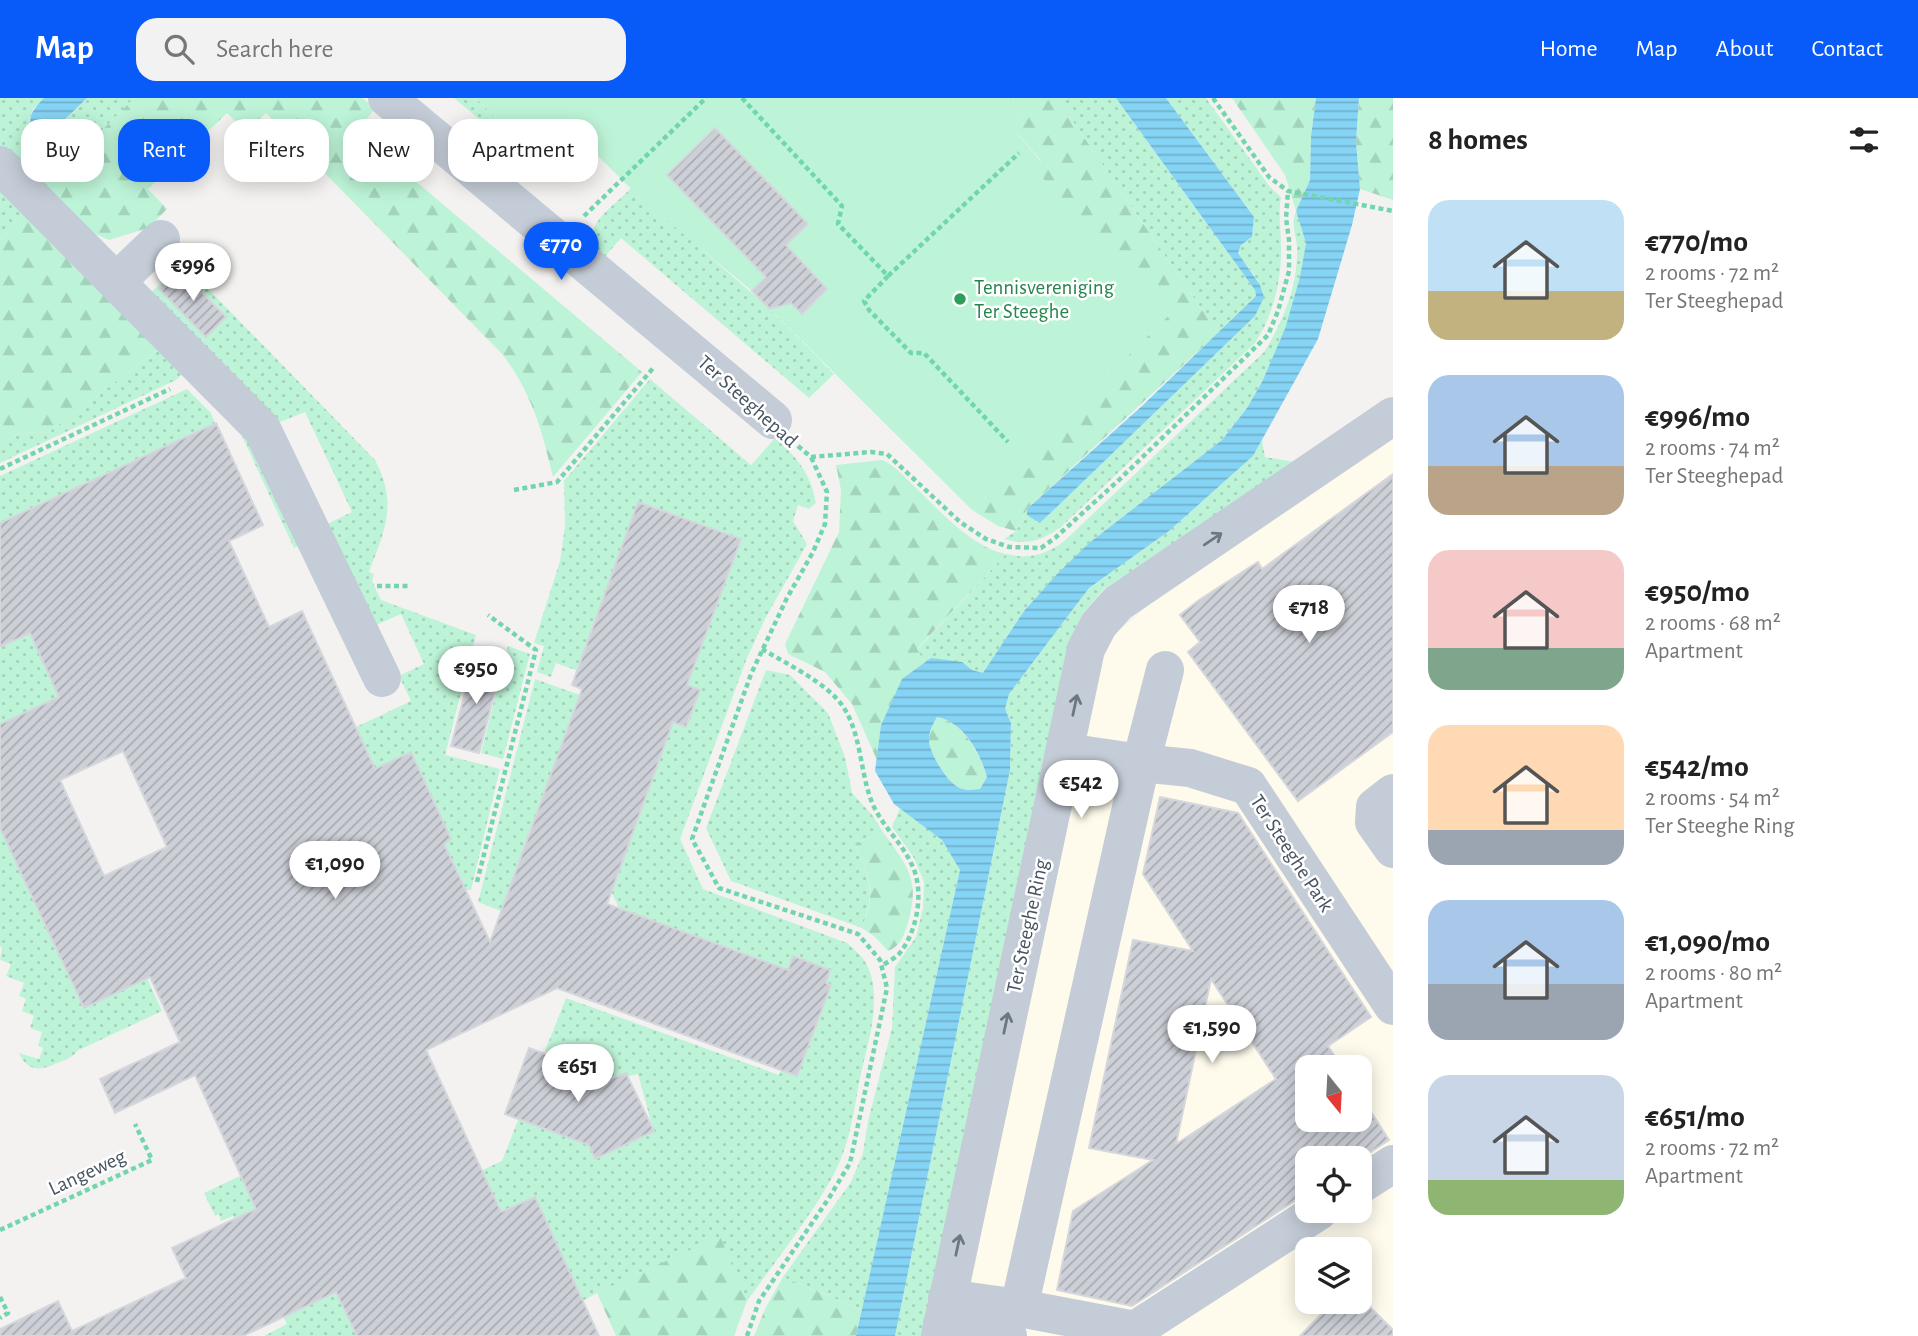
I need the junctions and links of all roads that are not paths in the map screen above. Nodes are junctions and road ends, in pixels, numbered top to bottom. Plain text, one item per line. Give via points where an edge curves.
1 (387, 98) edge
2 (0, 165) edge
3 (161, 239) dead end
4 (117, 281) junction
5 (1393, 416) edge
6 (773, 421) road end
7 (1165, 670) dead end
8 (382, 678) dead end
9 (1065, 751) junction
10 (1141, 764) junction
11 (1393, 793) edge
12 (1393, 849) edge
13 (1393, 1006) edge
14 (1393, 1164) edge
15 (1372, 1177) edge
16 (1301, 1223) edge
17 (943, 1319) edge
18 (1014, 1322) edge

1 - 6 street, Ter Steeghepad
2 - 4 street
3 - 4 street
4 - 8 street via 262,429
9 -> 5 street, Ter Steeghe Ring via 1086,649 1099,624 1118,603
7 - 10 street
9 - 10 street, Ter Steeghe Park
17 -> 9 street, Ter Steeghe Ring
10 - 13 street, Ter Steeghe Park via 1190,768 1248,786
10 - 18 street
11 - 12 street via 1375,807 1374,822
14 - 15 street
16 - 18 street via 1135,1330
17 - 18 street

